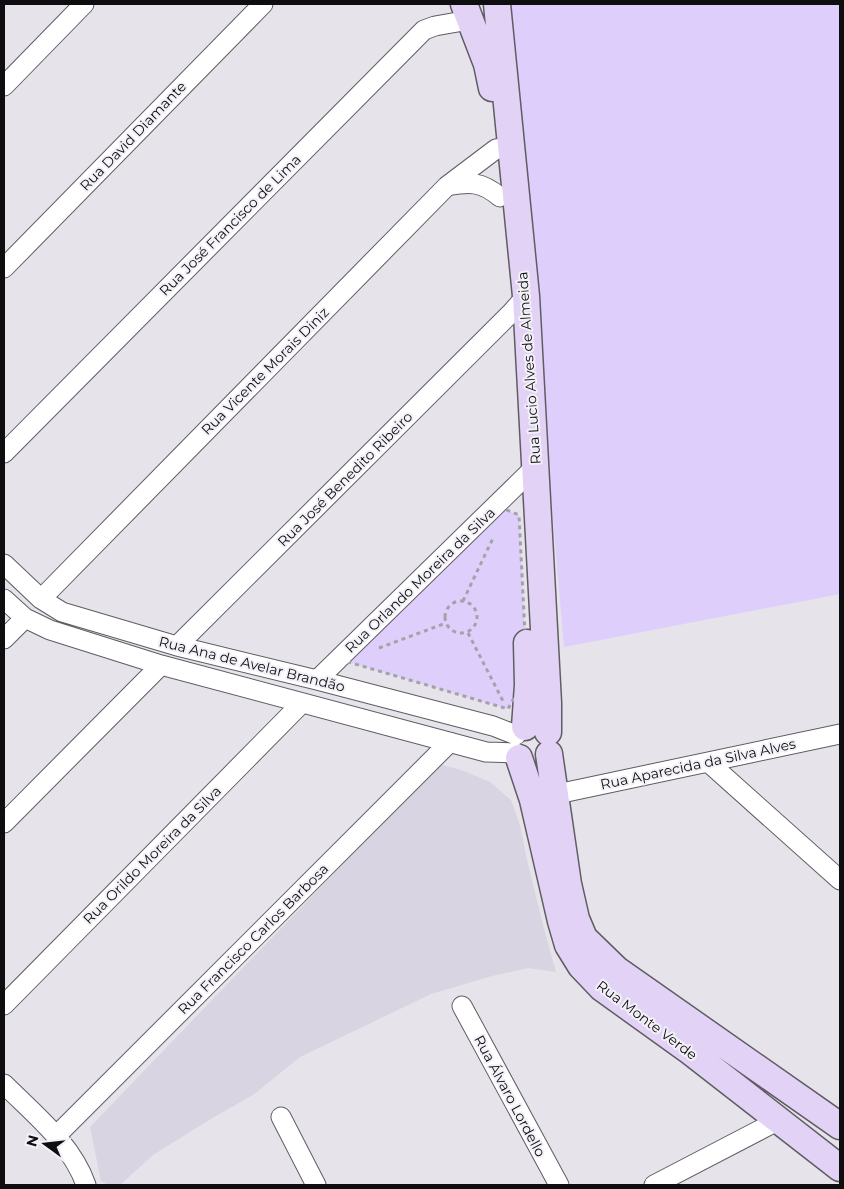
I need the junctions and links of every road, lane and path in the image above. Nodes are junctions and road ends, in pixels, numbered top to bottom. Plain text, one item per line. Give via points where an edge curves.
1 (84, 4) edge
2 (263, 4) edge
3 (498, 9) edge
4 (467, 12) edge
5 (4, 86) edge
6 (503, 148) junction
7 (447, 186) junction
8 (500, 197) junction
9 (4, 268) edge
10 (519, 304) junction
11 (4, 452) edge
12 (529, 473) junction
13 (506, 510) junction
14 (502, 518) dead end
15 (494, 535) dead end
16 (4, 564) edge
17 (4, 599) edge
18 (40, 599) junction
19 (463, 601) junction
20 (25, 618) junction
21 (446, 623) junction
22 (468, 633) junction
23 (4, 639) edge
24 (177, 646) junction
25 (372, 650) dead end
26 (354, 657) dead end
27 (344, 661) junction
28 (162, 665) junction
29 (316, 680) junction
30 (301, 704) junction
31 (840, 734) edge
32 (526, 738) junction
33 (450, 742) junction
34 (708, 762) junction
35 (544, 797) junction
36 (4, 823) edge
37 (840, 880) edge
38 (4, 1006) edge
39 (462, 1006) dead end
40 (4, 1084) edge
41 (281, 1117) dead end
42 (779, 1120) junction
43 (840, 1126) edge
44 (56, 1136) junction
45 (840, 1168) edge
46 (86, 1185) edge
47 (316, 1185) edge
48 (559, 1185) edge
49 (654, 1185) edge

1 - 5 street
2 - 9 street, Rua David Diamante
3 - 4 street via 493,21 486,24 476,23
3 - 6 street, Rua Lucio Alves de Almeida
4 - 6 street, Rua Lucio Alves de Almeida via 487,64
4 - 11 street, Rua José Francisco de Lima via 424,30
6 - 7 street, Rua Vicente Morais Diniz
6 - 8 street, Rua Lucio Alves de Almeida
6 - 10 street, Rua Lucio Alves de Almeida
7 - 8 street via 469,182 479,184
7 - 18 street, Rua Vicente Morais Diniz
8 - 10 street, Rua Lucio Alves de Almeida
10 - 12 street, Rua Lucio Alves de Almeida
10 - 24 street, Rua José Benedito Ribeiro
12 - 29 street, Rua Orlando Moreira da Silva
12 - 32 street, Rua Lucio Alves de Almeida via 548,703
13 - 14 path
13 - 27 path via 499,507
13 - 32 path via 519,515 527,674
15 - 19 path
16 - 18 street, Rua Ana de Avelar Brandão
17 - 20 street, Rua Ana de Avelar Brandão
18 - 24 street, Rua Ana de Avelar Brandão via 62,612
19 - 21 path via 449,607
19 - 22 path via 473,606 478,615 476,626
20 - 23 street
20 - 28 street, Rua Ana de Avelar Brandão via 50,630
21 - 22 path via 452,631
21 - 25 path
22 - 32 path
24 - 29 street, Rua Ana de Avelar Brandão
26 - 27 path
27 - 32 path
28 - 30 street, Rua Ana de Avelar Brandão
28 - 36 street
29 - 32 street, Rua Ana de Avelar Brandão via 493,726
30 - 33 street, Rua Ana de Avelar Brandão
30 - 38 street, Rua Orildo Moreira da Silva
31 - 34 street, Rua Aparecida da Silva Alves
32 - 33 street, Rua Ana de Avelar Brandão via 486,752
32 - 35 street, Rua Monte Verde
33 - 44 street, Rua Francisco Carlos Barbosa
34 - 35 street, Rua Aparecida da Silva Alves
34 - 37 street
35 - 42 street, Rua Monte Verde via 561,920 568,945 581,966 602,988
35 - 43 street, Rua Monte Verde via 576,919 584,938 617,970
39 - 48 street, Rua Álvaro Lordello
40 - 44 street
41 - 47 street
42 - 45 street, Rua Monte Verde
42 - 49 street
44 - 46 street

